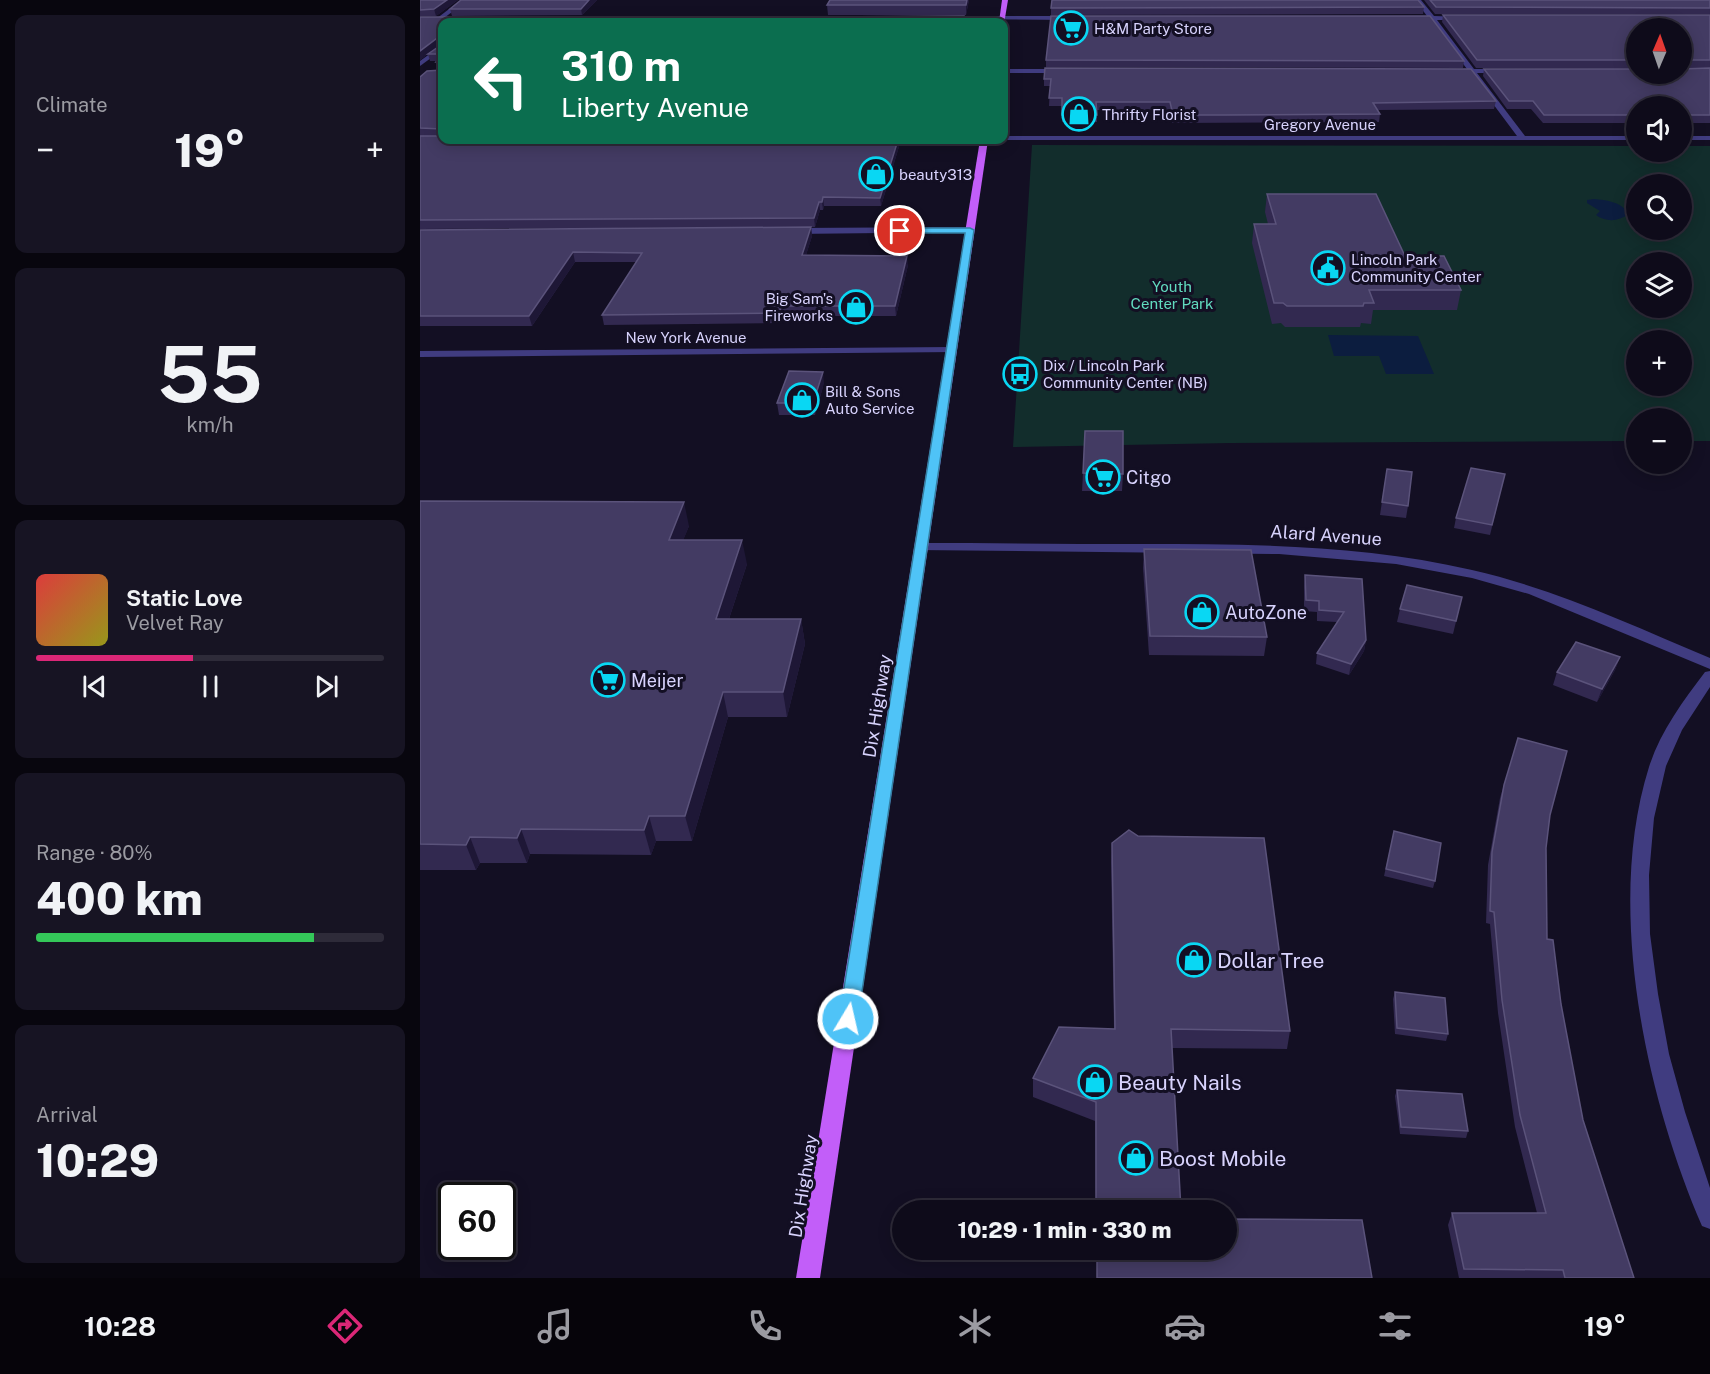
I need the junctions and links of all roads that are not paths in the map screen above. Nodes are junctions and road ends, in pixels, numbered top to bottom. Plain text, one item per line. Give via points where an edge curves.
1 (465, 0) edge
2 (1005, 0) edge
3 (1418, 0) edge
4 (441, 18) edge
5 (1002, 18) edge
6 (1079, 18) edge
7 (1409, 18) edge
8 (1432, 18) junction
9 (1467, 18) edge
10 (429, 20) edge
11 (438, 20) edge
12 (1008, 20) edge
13 (438, 50) edge
14 (420, 64) edge
15 (1008, 71) edge
16 (1070, 71) edge
17 (1449, 71) edge
18 (1473, 71) junction
19 (1508, 71) edge
20 (1008, 138) edge
21 (1523, 138) junction
22 (1626, 138) edge
23 (1692, 138) edge
24 (1710, 138) edge
25 (983, 144) edge
26 (970, 230) junction
27 (786, 231) edge
28 (952, 350) junction
29 (420, 354) edge
30 (921, 547) junction
31 (1710, 664) edge
32 (1710, 676) edge
33 (1710, 1218) edge
34 (808, 1278) edge

1 - 4 street
2 - 5 main road
3 - 8 street
6 - 12 street
7 - 8 street
8 - 9 street
8 - 18 street
10 - 11 street
13 - 14 street
15 - 16 street
17 - 18 street
18 - 19 street
18 - 21 street
20 - 21 street, Gregory Avenue
21 - 22 street, Gregory Avenue
23 - 24 street
25 - 26 main road, Dix Highway
26 - 27 street
26 - 28 main road, Dix Highway
28 - 29 street, New York Avenue
28 - 30 main road, Dix Highway
30 - 31 street, Alard Avenue via 1259,549 1368,554 1514,585 1577,607
30 - 34 main road, Dix Highway
32 - 33 street via 1683,712 1658,766 1643,829 1638,904 1646,990 1670,1099

